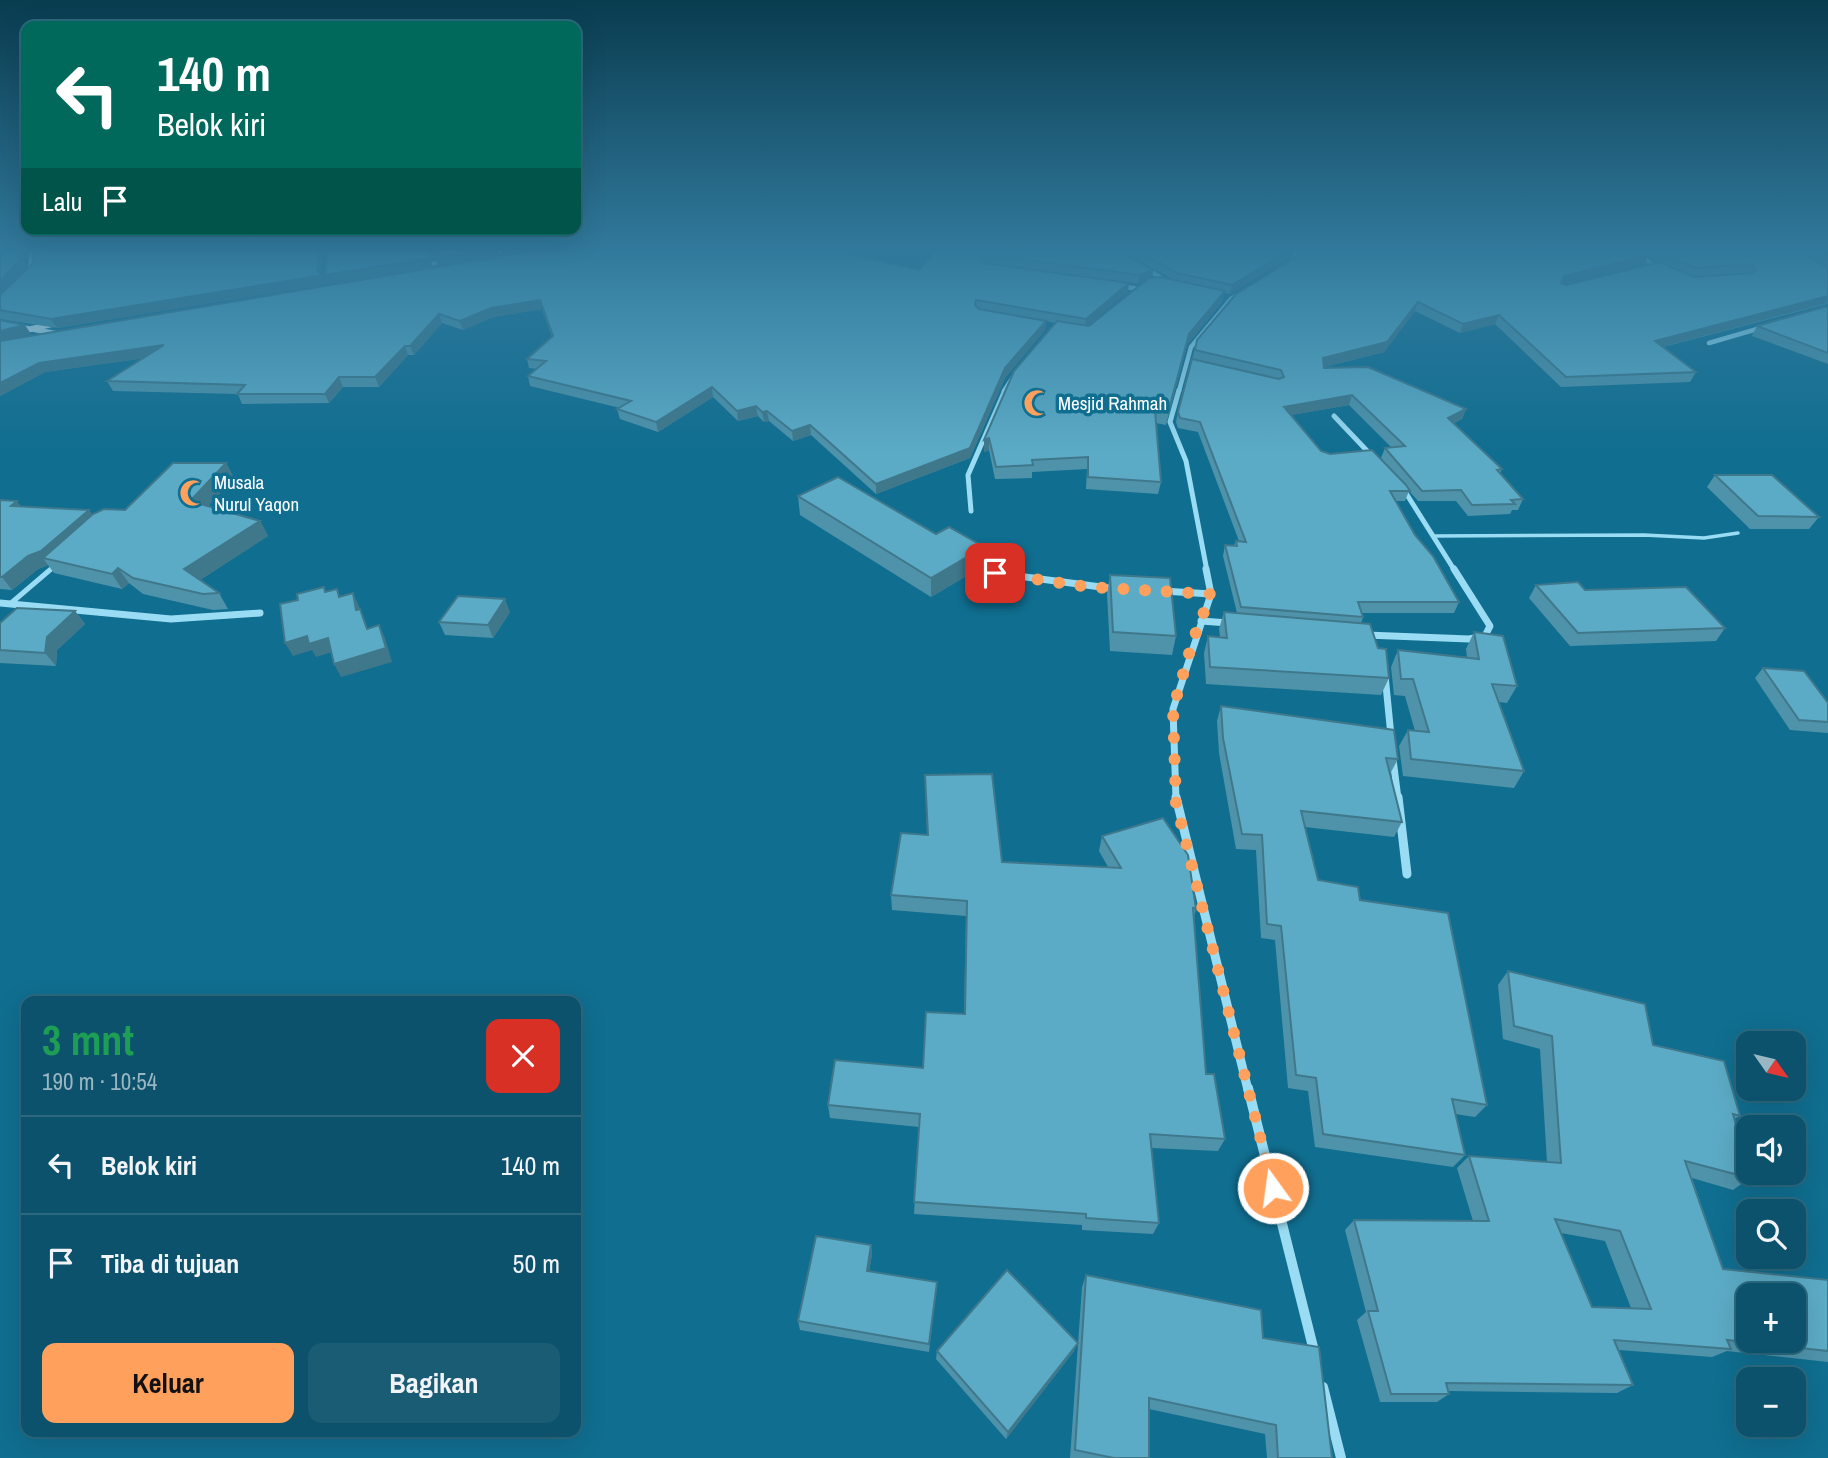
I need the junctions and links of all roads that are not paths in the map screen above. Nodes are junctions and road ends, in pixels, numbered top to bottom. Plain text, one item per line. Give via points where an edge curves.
1 (1216, 317) edge
2 (74, 320) edge
3 (0, 323) edge
4 (1775, 323) edge
5 (25, 329) junction
6 (70, 332) edge
7 (57, 334) junction
8 (0, 336) edge
9 (1709, 343) edge
10 (0, 347) edge
11 (1187, 363) junction
12 (1200, 366) edge
13 (1018, 370) edge
14 (1334, 416) dead end
15 (1379, 464) edge
16 (1397, 483) edge
17 (971, 511) dead end
18 (1738, 533) dead end
19 (1434, 536) junction
20 (61, 561) edge
21 (995, 573) dead end
22 (1126, 589) edge
23 (1150, 591) edge
24 (1211, 594) junction
25 (0, 603) edge
26 (10, 604) junction
27 (260, 613) dead end
28 (1201, 621) junction
29 (1239, 624) edge
30 (1355, 634) edge
31 (1381, 636) junction
32 (1382, 648) edge
33 (1385, 671) edge
34 (1407, 874) dead end
35 (1317, 1364) edge
36 (1321, 1377) edge
37 (1341, 1458) edge

1 - 11 street via 1191,347
2 - 5 main road
3 - 5 main road
4 - 9 street
5 - 7 main road
5 - 8 main road
6 - 7 main road
7 - 10 main road
11 - 12 street
11 - 24 street via 1170,422 1186,461
13 - 17 street via 1009,380 968,475
14 - 15 street
16 - 19 street
18 - 19 lane via 1704,538
19 - 31 street via 1490,626 1485,636
20 - 26 lane
21 - 22 street
23 - 24 street
24 - 28 street
25 - 26 street
26 - 27 street via 171,619
28 - 29 street
28 - 35 street via 1173,709 1176,803
30 - 31 street
31 - 32 street
33 - 34 street
36 - 37 street

